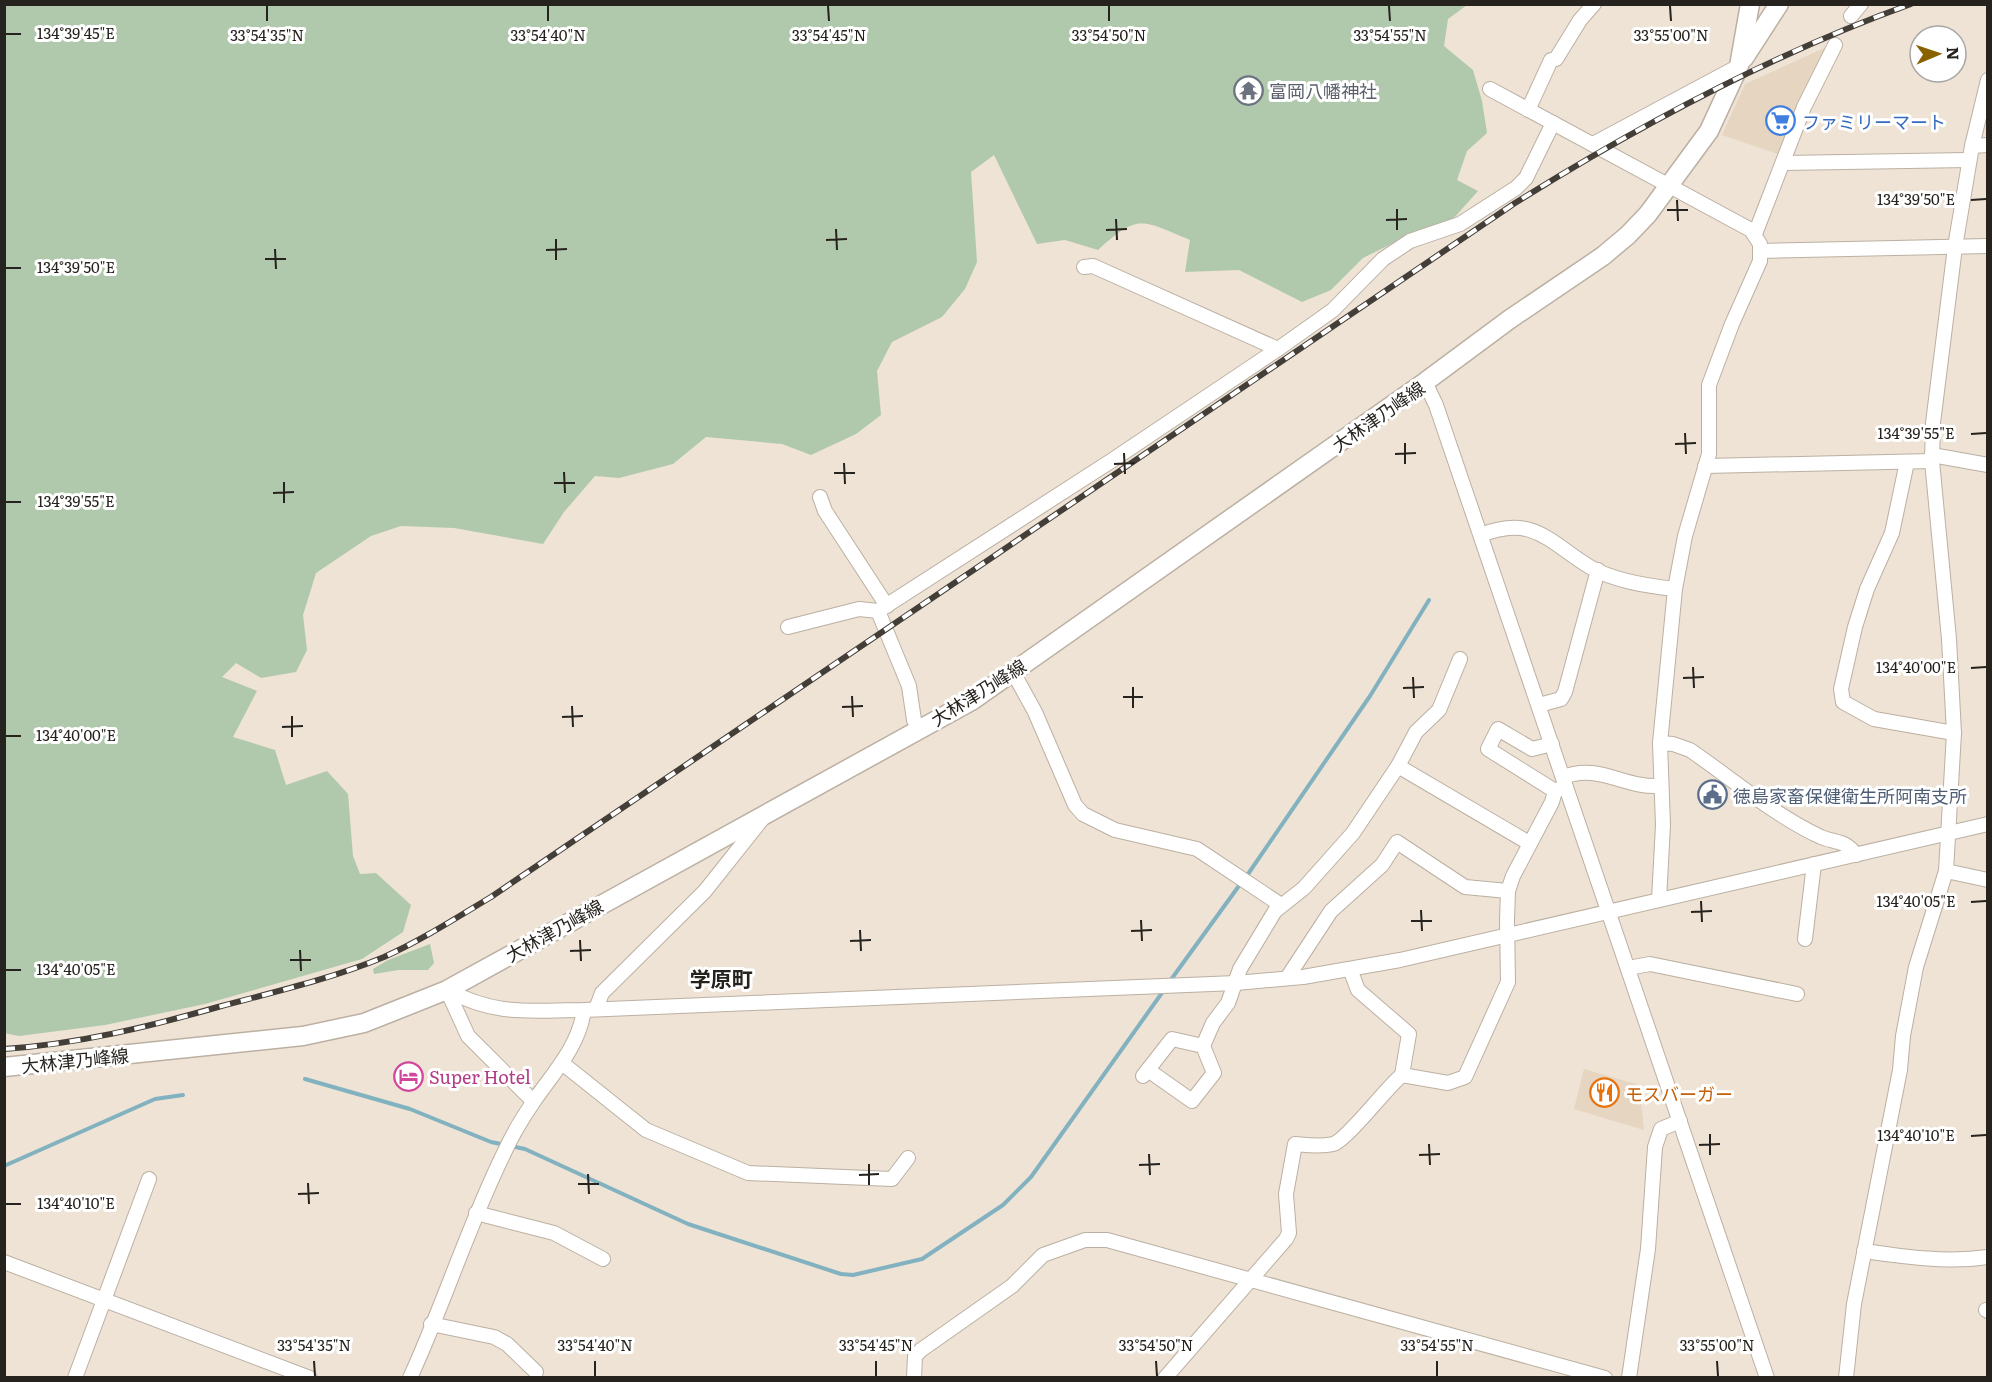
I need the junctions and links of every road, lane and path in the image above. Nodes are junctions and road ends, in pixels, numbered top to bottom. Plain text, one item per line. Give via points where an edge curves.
1 (1594, 4) edge
2 (1750, 4) edge
3 (1779, 4) edge
4 (1861, 4) edge
5 (1851, 16) dead end
6 (1835, 45) dead end
7 (1739, 66) junction
8 (1988, 80) edge
9 (1490, 89) dead end
10 (1528, 110) junction
11 (1553, 123) junction
12 (1593, 144) junction
13 (1988, 145) edge
14 (1970, 153) junction
15 (1783, 164) junction
16 (1668, 187) junction
17 (1755, 234) junction
18 (1988, 246) edge
19 (1955, 247) junction
20 (1760, 251) junction
21 (1084, 267) dead end
22 (1278, 349) junction
23 (1425, 382) junction
24 (1932, 458) junction
25 (1907, 462) junction
26 (1988, 465) edge
27 (1706, 466) junction
28 (820, 497) dead end
29 (1481, 535) junction
30 (1598, 570) junction
31 (1675, 589) junction
32 (882, 609) junction
33 (789, 627) dead end
34 (1460, 659) dead end
35 (1013, 672) junction
36 (1539, 705) junction
37 (919, 729) junction
38 (1954, 733) junction
39 (1660, 743) junction
40 (1552, 744) junction
41 (1398, 766) junction
42 (1561, 785) junction
43 (1660, 786) junction
44 (767, 813) junction
45 (1988, 824) edge
46 (1948, 833) junction
47 (1529, 843) junction
48 (1856, 855) junction
49 (1814, 864) junction
50 (1946, 871) junction
51 (1988, 880) edge
52 (1508, 891) junction
53 (1659, 900) junction
54 (1281, 905) junction
55 (1609, 913) junction
56 (1507, 936) junction
57 (1805, 939) dead end
58 (1628, 968) junction
59 (1350, 969) junction
60 (1287, 978) junction
61 (1236, 983) junction
62 (447, 990) junction
63 (1797, 994) dead end
64 (590, 1010) junction
65 (1203, 1046) junction
66 (562, 1063) junction
67 (4, 1067) edge
68 (1402, 1075) junction
69 (533, 1101) junction
70 (1680, 1121) junction
71 (908, 1158) dead end
72 (149, 1179) dead end
73 (476, 1213) junction
74 (1864, 1251) junction
75 (1988, 1257) edge
76 (603, 1259) dead end
77 (4, 1262) edge
78 (1251, 1278) junction
79 (104, 1300) junction
80 (431, 1324) junction
81 (536, 1372) dead end
82 (75, 1377) edge
83 (310, 1377) edge
84 (410, 1377) edge
85 (914, 1377) edge
86 (1164, 1377) edge
87 (1605, 1377) edge
88 (1629, 1377) edge
89 (1767, 1377) edge
90 (1846, 1377) edge

1 - 10 street via 1556,60 1551,60
2 - 7 main road, 大林津乃峰線
3 - 7 main road
4 - 5 street
6 - 15 street via 1804,107
7 - 12 street
7 - 16 main road, 大林津乃峰線 via 1709,132
8 - 14 street
9 - 10 street
10 - 11 street
11 - 12 street
11 - 22 street via 1526,178 1516,188 1460,224 1410,242 1383,259 1333,310
12 - 16 street
13 - 14 street
14 - 15 street
14 - 19 street
15 - 17 street
16 - 17 street
16 - 23 main road, 大林津乃峰線 via 1628,235 1603,256
17 - 20 street
18 - 19 street
19 - 20 street
19 - 24 street
20 - 27 street via 1760,261 1709,385 1711,432
21 - 22 street via 1092,266
22 - 32 street
23 - 29 street
23 - 35 main road, 大林津乃峰線
24 - 25 street
24 - 26 street
24 - 38 street
25 - 27 street
25 - 38 street via 1892,533 1855,627 1841,689 1843,702 1874,719
27 - 31 street via 1685,536
28 - 32 street
29 - 30 street via 1510,527 1551,537
29 - 36 street
30 - 31 street
30 - 36 street via 1565,692 1561,699
31 - 39 street
32 - 33 street via 859,609
32 - 37 street via 909,686
34 - 41 street via 1439,711 1416,732
35 - 37 main road, 大林津乃峰線 via 973,700
35 - 54 street via 1035,712 1075,805 1083,814 1129,834 1197,849
36 - 40 street
37 - 44 main road, 大林津乃峰線
38 - 46 street
39 - 43 street
39 - 48 street via 1689,750 1800,826 1823,838 1846,843
40 - 42 street
40 - 42 street via 1532,749 1498,729 1488,749
41 - 47 street
41 - 54 street via 1327,865
42 - 43 street via 1588,770 1643,787
42 - 47 street
42 - 55 street
43 - 53 street via 1663,825
44 - 62 main road, 大林津乃峰線
44 - 64 street via 705,891 602,993
45 - 46 street
46 - 48 street
46 - 50 street
47 - 52 street
48 - 49 street
49 - 53 street
49 - 57 street
50 - 51 street
50 - 74 street via 1916,967
52 - 56 street
52 - 60 street via 1465,887 1397,842 1382,865 1331,911
53 - 55 street
54 - 61 street via 1240,969
55 - 56 street
55 - 58 street
56 - 59 street
56 - 68 street via 1508,982 1465,1077 1448,1083
58 - 63 street via 1650,964
58 - 70 street
59 - 60 street
59 - 68 street via 1358,990 1409,1034
60 - 61 street
61 - 64 street
61 - 65 street
62 - 64 street via 469,1002 500,1011
62 - 67 main road, 大林津乃峰線 via 364,1023 303,1036
62 - 69 street via 468,1036
64 - 66 street
65 - 65 street via 1214,1073 1192,1101 1146,1073 1172,1039
66 - 69 street
66 - 71 street via 646,1130 748,1173 892,1179
68 - 78 street via 1348,1135 1335,1144 1295,1144 1286,1194 1288,1233
69 - 73 street
70 - 88 street via 1661,1129 1655,1147 1648,1249
70 - 89 street
72 - 79 street
73 - 76 street via 554,1233
73 - 80 street
74 - 75 street via 1959,1261
74 - 90 street
77 - 79 street
78 - 85 street via 1107,1240 1085,1240 1043,1255 1012,1286 921,1350 915,1356
78 - 86 street
78 - 87 street
79 - 82 street
79 - 83 street
80 - 81 street via 494,1337
80 - 84 street

